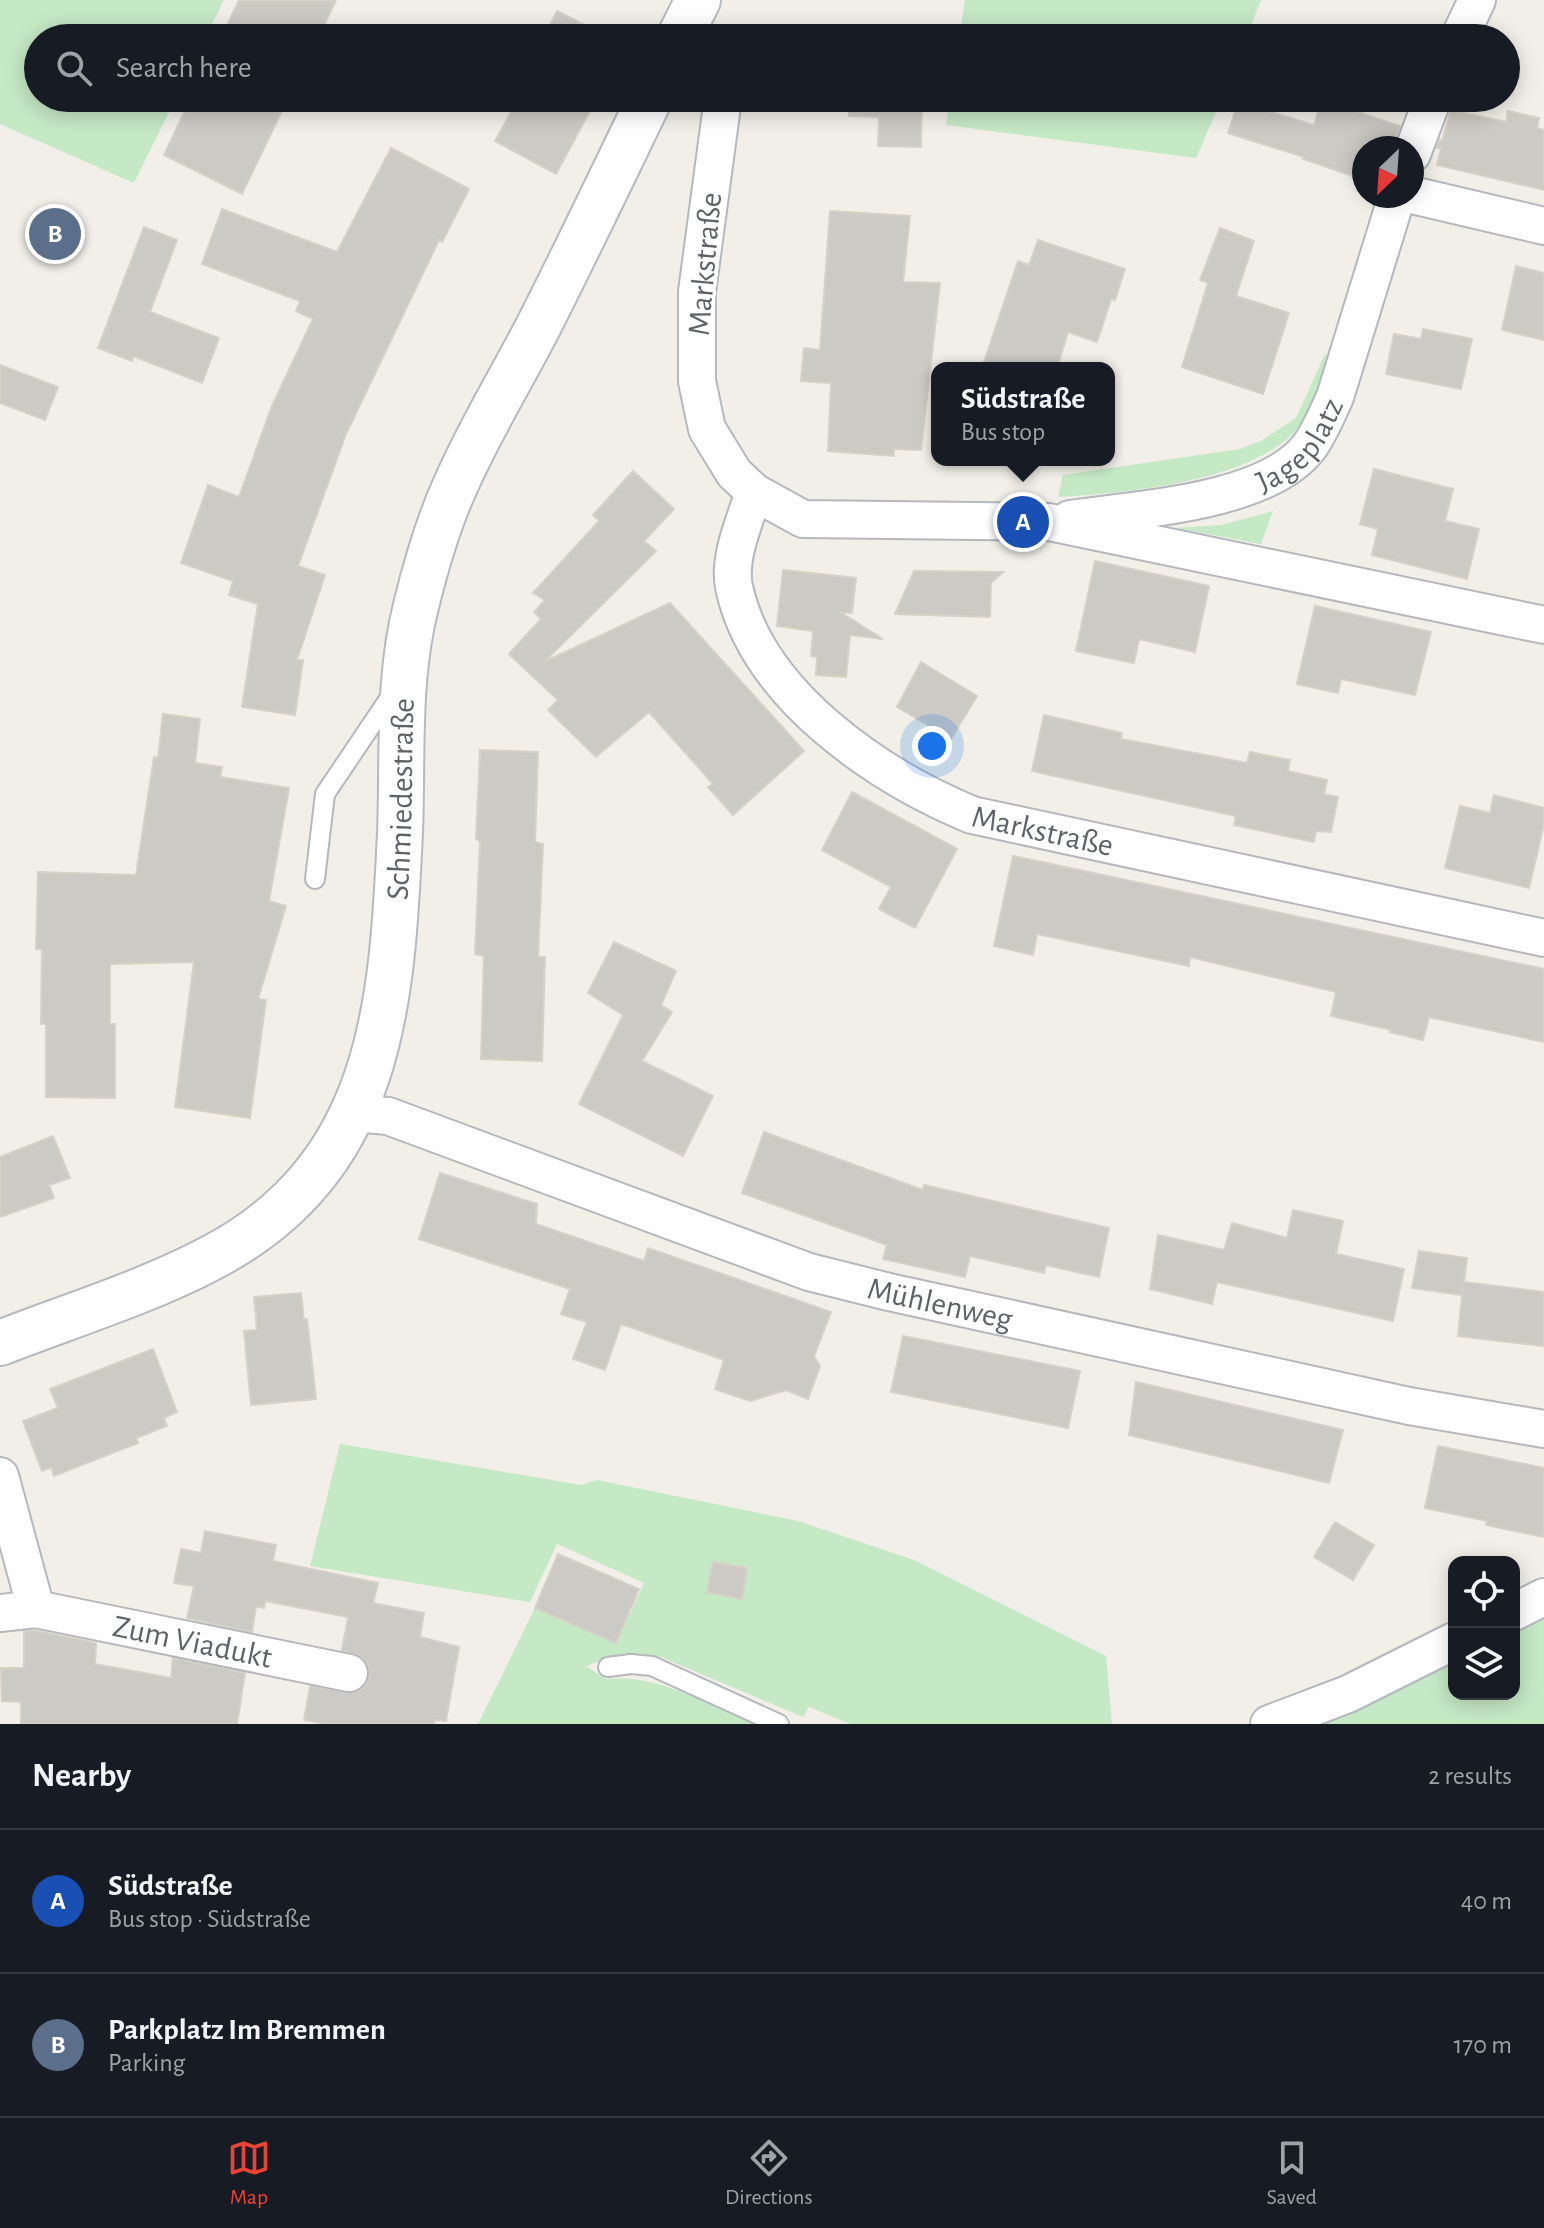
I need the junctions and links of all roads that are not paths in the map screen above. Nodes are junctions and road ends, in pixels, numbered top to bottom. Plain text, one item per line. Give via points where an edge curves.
1 (1477, 0) edge
2 (1466, 24) edge
3 (643, 112) edge
4 (721, 112) edge
5 (1428, 112) edge
6 (1419, 136) edge
7 (1424, 198) edge
8 (1393, 208) edge
9 (1544, 226) edge
10 (754, 492) junction
11 (1049, 522) junction
12 (1544, 625) edge
13 (404, 678) junction
14 (315, 879) dead end
15 (1544, 938) edge
16 (354, 1113) junction
17 (0, 1343) edge
18 (1544, 1429) edge
19 (0, 1476) edge
20 (1544, 1597) edge
21 (36, 1609) junction
22 (1520, 1609) edge
23 (0, 1613) edge
24 (1448, 1644) edge
25 (608, 1667) dead end
26 (349, 1673) dead end
27 (779, 1724) edge
28 (1269, 1724) edge

1 - 2 street
3 - 13 main road, Schmiedestraße via 457,482 415,611
4 - 10 street, Markstraße via 697,292 697,381 707,429 734,473
5 - 6 street
7 - 9 street
8 - 11 street, Jageplatz via 1335,397 1322,426 1296,460 1276,475 1231,492
10 - 11 street, Markstraße via 803,519
10 - 15 street, Markstraße via 736,550 733,585 748,628 787,687 818,718 909,786 972,815
11 - 12 street
13 - 14 lane via 325,794
13 - 16 main road, Schmiedestraße via 397,899 381,1034
16 - 17 main road, Schmiedestraße via 300,1191 241,1241 184,1271
16 - 18 street, Mühlenweg via 388,1116 809,1272 1409,1406
19 - 21 street
20 - 22 street
21 - 23 street, Zum Viadukt
21 - 26 street, Zum Viadukt
24 - 28 street via 1348,1694
25 - 27 lane via 652,1666

